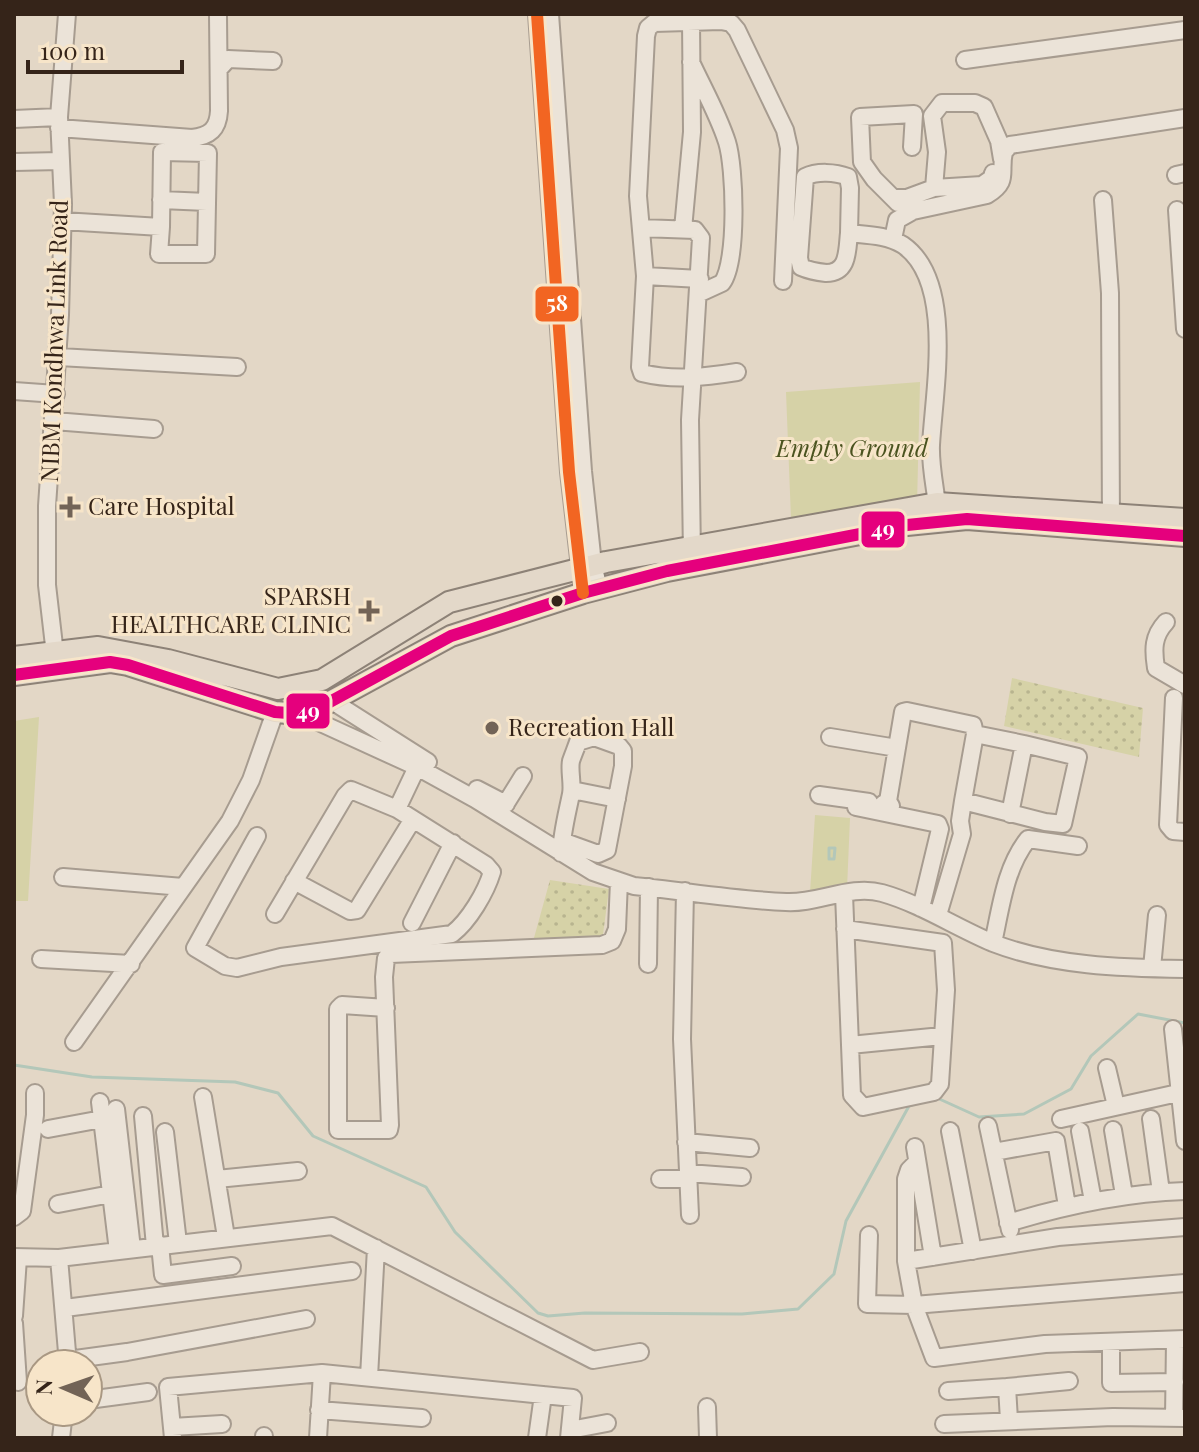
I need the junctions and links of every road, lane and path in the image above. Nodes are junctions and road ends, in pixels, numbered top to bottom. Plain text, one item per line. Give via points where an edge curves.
1 (67, 14) edge
2 (76, 14) edge
3 (537, 14) edge
4 (550, 14) edge
5 (218, 16) dead end
6 (691, 21) junction
7 (1185, 30) edge
8 (965, 60) dead end
9 (273, 61) dead end
10 (691, 62) junction
11 (219, 69) junction
12 (1185, 118) edge
13 (14, 119) edge
14 (59, 122) junction
15 (912, 147) dead end
16 (60, 161) junction
17 (1002, 161) junction
18 (14, 162) edge
19 (934, 188) junction
20 (893, 198) junction
21 (161, 200) junction
22 (1103, 200) dead end
23 (207, 202) junction
24 (1177, 210) dead end
25 (907, 214) junction
26 (62, 221) junction
27 (161, 227) junction
28 (641, 228) junction
29 (683, 229) junction
30 (849, 233) junction
31 (893, 239) junction
32 (1182, 259) edge
33 (645, 276) junction
34 (783, 281) dead end
35 (699, 286) junction
36 (1185, 329) edge
37 (59, 357) junction
38 (237, 367) dead end
39 (737, 372) dead end
40 (692, 379) junction
41 (14, 391) edge
42 (56, 394) junction
43 (54, 421) junction
44 (154, 429) dead end
45 (938, 512) junction
46 (1185, 519) edge
47 (1112, 521) junction
48 (1185, 536) edge
49 (692, 556) junction
50 (666, 561) junction
51 (586, 566) junction
52 (591, 591) junction
53 (435, 610) junction
54 (1185, 622) edge
55 (451, 636) junction
56 (14, 657) edge
57 (56, 660) junction
58 (14, 675) edge
59 (294, 686) junction
60 (1180, 692) edge
61 (332, 701) junction
62 (275, 712) junction
63 (301, 714) junction
64 (975, 734) junction
65 (830, 737) dead end
66 (1024, 744) junction
67 (897, 748) junction
68 (417, 767) junction
69 (523, 776) dead end
70 (572, 790) junction
71 (819, 795) dead end
72 (617, 799) junction
73 (963, 801) junction
74 (886, 806) junction
75 (856, 807) dead end
76 (397, 809) junction
77 (503, 809) junction
78 (1010, 814) junction
79 (413, 819) junction
80 (960, 821) junction
81 (1185, 832) edge
82 (257, 836) dead end
83 (453, 843) junction
84 (1078, 846) dead end
85 (562, 847) junction
86 (63, 877) dead end
87 (294, 881) junction
88 (619, 881) junction
89 (183, 887) junction
90 (649, 887) junction
91 (685, 891) junction
92 (844, 894) junction
93 (930, 912) junction
94 (275, 914) dead end
95 (1157, 915) dead end
96 (412, 923) dead end
97 (845, 929) junction
98 (993, 943) junction
99 (41, 959) dead end
100 (131, 964) junction
101 (648, 964) dead end
102 (1152, 968) junction
103 (1185, 969) edge
104 (386, 1008) junction
105 (1173, 1029) dead end
106 (942, 1036) junction
107 (74, 1042) dead end
108 (850, 1045) junction
109 (1107, 1068) dead end
110 (35, 1093) dead end
111 (1178, 1093) junction
112 (203, 1097) dead end
113 (1116, 1106) junction
114 (106, 1110) junction
115 (143, 1116) dead end
116 (1061, 1119) dead end
117 (1151, 1119) dead end
118 (988, 1126) dead end
119 (48, 1129) dead end
120 (1113, 1130) dead end
121 (950, 1131) dead end
122 (1080, 1131) dead end
123 (165, 1132) dead end
124 (1185, 1141) edge
125 (686, 1142) junction
126 (750, 1148) dead end
127 (22, 1150) edge
128 (994, 1152) junction
129 (298, 1171) dead end
130 (688, 1176) junction
131 (742, 1177) dead end
132 (217, 1179) junction
133 (660, 1179) dead end
134 (1185, 1191) edge
135 (1161, 1192) junction
136 (111, 1194) junction
137 (1124, 1195) junction
138 (1093, 1201) junction
139 (58, 1204) dead end
140 (1067, 1206) junction
141 (690, 1215) dead end
142 (14, 1217) edge
143 (1008, 1223) junction
144 (1185, 1227) edge
145 (869, 1235) dead end
146 (226, 1237) junction
147 (178, 1243) junction
148 (1012, 1244) junction
149 (158, 1246) junction
150 (376, 1248) junction
151 (125, 1250) junction
152 (973, 1251) junction
153 (933, 1257) junction
154 (16, 1258) edge
155 (59, 1258) junction
156 (906, 1261) junction
157 (232, 1266) dead end
158 (352, 1271) dead end
159 (1185, 1283) edge
160 (914, 1305) junction
161 (65, 1308) junction
162 (14, 1316) edge
163 (306, 1319) dead end
164 (14, 1323) edge
165 (1180, 1340) edge
166 (1111, 1342) junction
167 (67, 1348) edge
168 (640, 1352) dead end
169 (104, 1356) edge
170 (322, 1373) junction
171 (369, 1377) junction
172 (1069, 1381) dead end
173 (18, 1382) dead end
174 (1175, 1382) junction
175 (1007, 1387) junction
176 (948, 1391) dead end
177 (148, 1392) dead end
178 (543, 1395) junction
179 (104, 1398) edge
180 (707, 1407) dead end
181 (319, 1410) junction
182 (422, 1418) dead end
183 (1180, 1418) edge
184 (1009, 1420) junction
185 (607, 1423) dead end
186 (222, 1424) dead end
187 (944, 1424) dead end
188 (173, 1433) edge
189 (569, 1434) edge
190 (318, 1438) edge
191 (537, 1438) edge
192 (708, 1438) edge

1 - 2 street
1 - 14 street, NIBM Kondhwa Link Road
3 - 51 street via 560,359
4 - 51 street
5 - 11 street
6 - 10 street
6 - 28 street via 654,23 646,36
6 - 34 street via 731,23 785,130 789,148
7 - 8 street
9 - 11 street via 228,59
10 - 29 street via 692,132
10 - 35 street via 732,161 731,265 722,283
11 - 14 street via 218,122 204,136
12 - 17 street via 1021,142 1010,145
13 - 14 street
14 - 16 street, NIBM Kondhwa Link Road
15 - 20 street via 914,114 860,117 862,162
16 - 18 street
16 - 26 street, NIBM Kondhwa Link Road
17 - 19 street via 994,164 992,178 982,185
17 - 19 street via 984,107 942,103 932,116
17 - 25 street via 1003,179 987,195
19 - 20 street
20 - 25 street
21 - 23 street
21 - 23 street via 162,152 208,153
21 - 27 street
22 - 47 street via 1110,293
23 - 27 street via 206,254 159,254
24 - 32 street
25 - 31 street via 897,220
26 - 27 street
26 - 37 street, NIBM Kondhwa Link Road
28 - 29 street
28 - 33 street
29 - 35 street via 695,230 701,238
30 - 30 street via 840,270 810,272 801,267 805,177 848,177
30 - 31 street
31 - 45 street via 918,261 936,300 931,449
32 - 36 street
33 - 35 street
33 - 40 street via 642,373
35 - 40 street
37 - 38 street
37 - 42 street, NIBM Kondhwa Link Road
39 - 40 street
40 - 49 street
41 - 42 street
42 - 43 street, NIBM Kondhwa Link Road
43 - 44 street
43 - 57 street, NIBM Kondhwa Link Road via 47,585
45 - 47 main road
45 - 49 main road
46 - 47 main road
47 - 48 main road
49 - 50 main road
50 - 51 main road
50 - 52 main road
51 - 52 street
51 - 53 main road
52 - 55 main road
53 - 55 street
53 - 59 main road via 322,680
54 - 60 street via 1159,621 1154,642 1156,668
55 - 61 main road
56 - 57 main road
57 - 58 main road
57 - 59 main road via 98,647 278,689
57 - 62 main road via 128,665
59 - 63 street
60 - 81 street via 1168,825
61 - 63 main road
61 - 77 street
62 - 63 main road
62 - 89 street via 230,821
63 - 68 street
64 - 66 street
64 - 67 street via 968,723 907,711
64 - 73 street
65 - 67 street
66 - 78 street
66 - 78 street via 1078,757 1069,806 1063,824
67 - 74 street
68 - 76 street
68 - 77 street
69 - 77 street
70 - 72 street
70 - 72 street via 570,763 578,742 594,737 623,751
70 - 85 street
71 - 74 street
72 - 85 street via 604,853
73 - 78 street
73 - 80 street
74 - 75 street
74 - 80 street
74 - 93 street via 938,824
76 - 79 street
76 - 87 street via 351,790
77 - 85 street
79 - 83 street
79 - 87 street via 357,910
80 - 93 street via 962,834
82 - 83 street via 195,948 225,966 452,934 492,872
83 - 96 street
84 - 98 street via 1028,839 1009,873
85 - 88 street via 593,872
86 - 89 street
87 - 94 street
88 - 90 street
88 - 104 street via 612,941 391,954 384,965
89 - 100 street
90 - 91 street
90 - 101 street
91 - 92 street via 785,903
91 - 125 street
92 - 93 street via 869,890
92 - 97 street
93 - 98 street
95 - 102 street
97 - 106 street via 943,943
97 - 108 street
98 - 102 street via 1046,958
99 - 100 street
100 - 107 street
102 - 103 street
104 - 104 street via 338,1009 339,1130 389,1130
105 - 111 street
106 - 108 street
106 - 108 street via 940,1084 934,1092 863,1107 852,1095
109 - 113 street
110 - 127 street via 35,1115
111 - 113 street
111 - 124 street
112 - 132 street
113 - 116 street
114 - 119 street
114 - 136 street
114 - 151 street
115 - 149 street
117 - 135 street
118 - 128 street
120 - 137 street
121 - 152 street
122 - 138 street
123 - 147 street
125 - 126 street
125 - 130 street
127 - 142 street via 22,1211
128 - 140 street via 1056,1141
128 - 143 street
129 - 132 street
130 - 131 street
130 - 133 street
130 - 141 street
132 - 146 street
134 - 135 street
135 - 137 street
136 - 139 street
136 - 151 street
137 - 138 street
138 - 140 street
140 - 143 street
143 - 148 street
144 - 148 street
145 - 160 street via 867,1304
146 - 147 street
146 - 150 street via 327,1226
147 - 149 street
148 - 152 street
149 - 151 street
149 - 157 street via 163,1275
150 - 168 street via 593,1360
150 - 171 street
151 - 155 street
152 - 153 street
153 - 156 street
153 - 156 street via 916,1154 906,1179
154 - 155 street
154 - 162 street
155 - 161 street
156 - 160 street
158 - 161 street
159 - 160 street
160 - 166 street via 934,1358
161 - 167 street
163 - 169 street
164 - 173 street
165 - 166 street
165 - 174 street
166 - 174 street via 1111,1383
170 - 171 street
170 - 181 street
170 - 188 street via 168,1387
171 - 178 street
172 - 175 street
174 - 183 street
175 - 176 street
175 - 184 street
177 - 179 street
178 - 189 street via 573,1398
178 - 191 street
180 - 192 street
181 - 182 street
181 - 190 street
183 - 184 street
184 - 187 street
185 - 189 street
186 - 188 street

